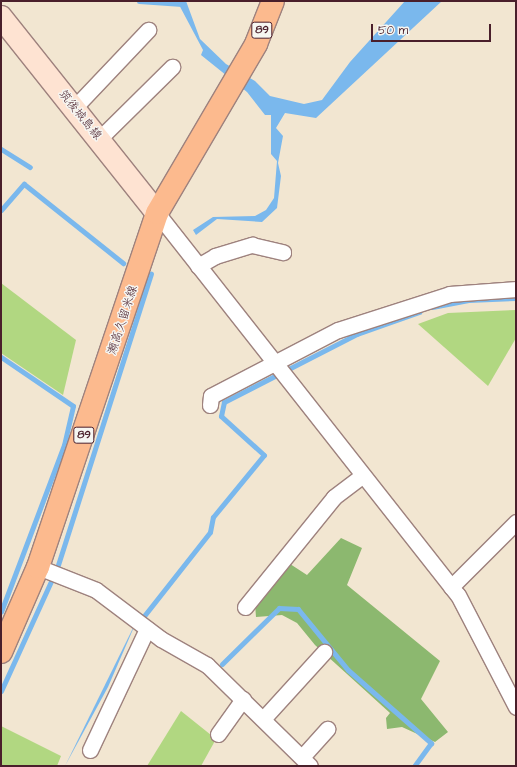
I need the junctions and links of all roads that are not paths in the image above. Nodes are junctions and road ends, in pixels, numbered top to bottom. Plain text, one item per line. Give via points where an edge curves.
1 (273, 1) edge
2 (1, 18) edge
3 (148, 30) dead end
4 (172, 67) dead end
5 (74, 108) junction
6 (99, 139) junction
7 (157, 213) junction
8 (283, 252) dead end
9 (198, 266) junction
10 (516, 289) edge
11 (275, 362) junction
12 (210, 405) dead end
13 (363, 475) junction
14 (516, 522) edge
15 (38, 567) junction
16 (451, 587) junction
17 (245, 607) dead end
18 (147, 629) junction
19 (1, 652) edge
20 (324, 652) dead end
21 (243, 700) junction
22 (516, 707) edge
23 (263, 719) junction
24 (327, 729) dead end
25 (218, 734) dead end
26 (90, 750) dead end
27 (306, 762) edge

1 - 7 main road, 瀬高久留米線 / 89 via 248,57
2 - 5 street, 筑後城島線
3 - 5 street
4 - 6 street
5 - 6 street, 筑後城島線
6 - 7 street, 筑後城島線
7 - 9 street
7 - 15 main road, 瀬高久留米線 / 89
8 - 9 street via 252,245 215,256
9 - 11 street
10 - 11 street via 438,297 338,330
11 - 12 street via 211,396
11 - 13 street
13 - 16 street
13 - 17 street via 334,497
14 - 16 street
15 - 18 street via 96,590
15 - 19 main road, 瀬高久留米線 / 89
16 - 22 street
18 - 21 street via 207,665
18 - 26 street
20 - 23 street
21 - 23 street
21 - 25 street
23 - 27 street
24 - 27 street

